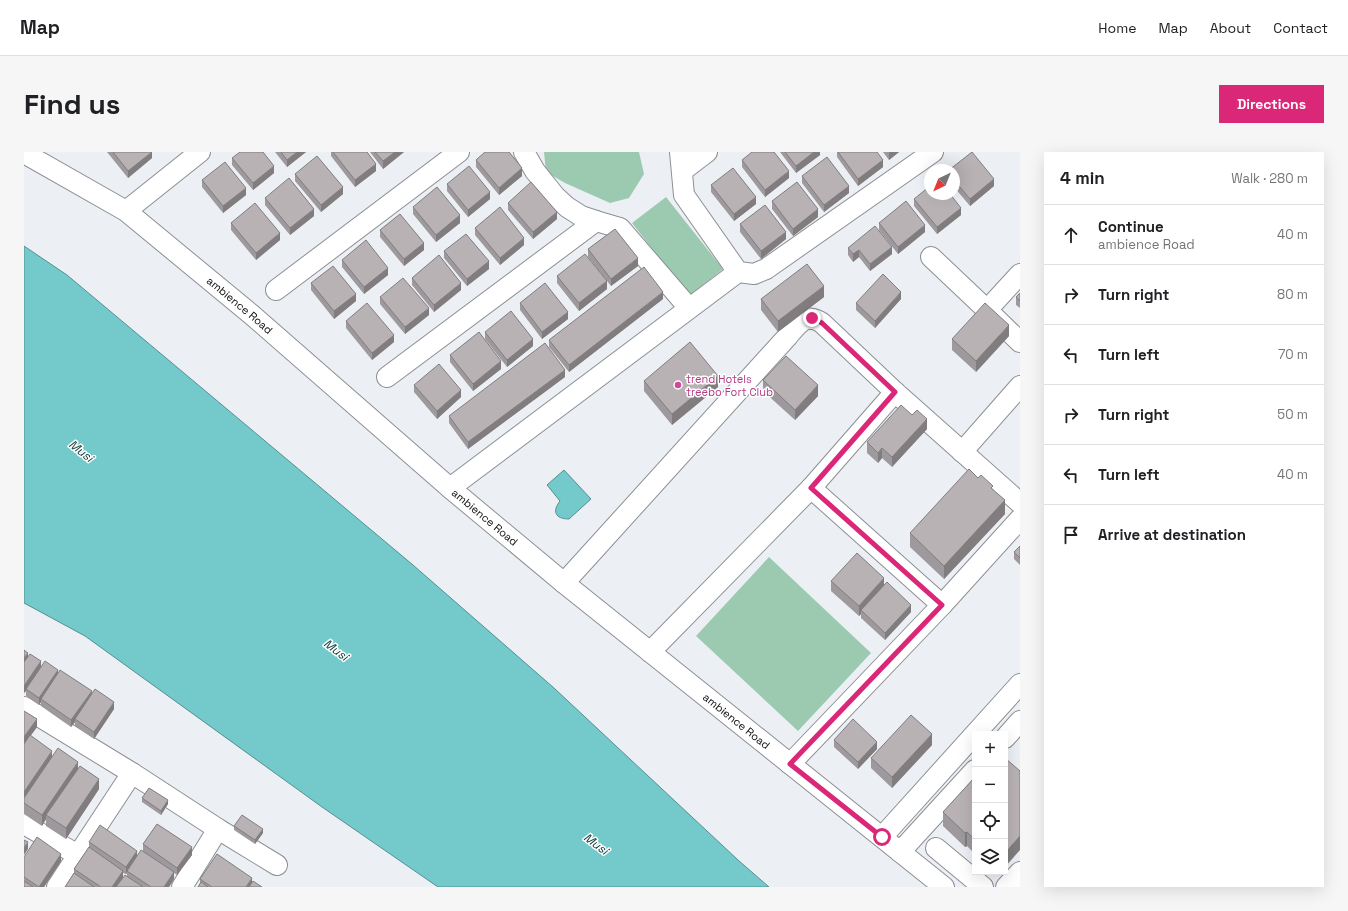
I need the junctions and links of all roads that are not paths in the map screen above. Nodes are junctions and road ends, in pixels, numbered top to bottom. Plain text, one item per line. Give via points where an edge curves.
1 (200, 152) edge
2 (459, 152) edge
3 (524, 152) edge
4 (707, 152) edge
5 (933, 152) edge
6 (24, 153) edge
7 (681, 161) edge
8 (126, 211) junction
9 (596, 221) junction
10 (931, 257) dead end
11 (738, 272) junction
12 (1020, 274) edge
13 (276, 290) dead end
14 (689, 308) junction
15 (987, 310) junction
16 (1020, 342) edge
17 (387, 377) dead end
18 (1020, 386) edge
19 (895, 392) junction
20 (962, 452) junction
21 (450, 488) junction
22 (811, 488) junction
23 (1020, 504) edge
24 (1020, 519) edge
25 (564, 583) junction
26 (942, 605) junction
27 (650, 652) junction
28 (1020, 684) edge
29 (24, 707) edge
30 (1020, 721) edge
31 (1008, 735) edge
32 (790, 764) junction
33 (132, 773) junction
34 (972, 773) edge
35 (24, 824) edge
36 (218, 829) junction
37 (882, 837) junction
38 (936, 848) dead end
39 (900, 852) junction
40 (78, 855) junction
41 (277, 865) dead end
42 (1020, 872) edge
43 (57, 887) edge
44 (182, 887) edge
45 (944, 887) edge
46 (984, 887) edge
47 (1006, 887) edge

1 - 8 street
2 - 13 street
3 - 9 street via 534,171 555,196 581,216
4 - 7 street
5 - 11 street via 766,269 754,274
6 - 8 street, ambience Road
7 - 11 street via 684,195
8 - 21 street, ambience Road via 252,315
9 - 14 street via 620,228
9 - 17 street
10 - 15 street
11 - 14 street
12 - 15 street
14 - 21 street
15 - 16 street
18 - 20 street
19 - 20 street
19 - 22 street
19 - 25 street via 822,323 807,318
20 - 23 street
21 - 25 street, ambience Road
22 - 26 street
22 - 27 street
24 - 26 street
25 - 27 street, ambience Road
26 - 32 street
27 - 32 street, ambience Road
28 - 37 street
29 - 33 street
30 - 31 street
32 - 37 street, ambience Road
33 - 36 street
33 - 40 street
34 - 39 street
35 - 40 street
36 - 41 street
36 - 44 street
37 - 39 street, ambience Road
38 - 46 street
39 - 45 street, ambience Road
40 - 43 street
42 - 47 street

